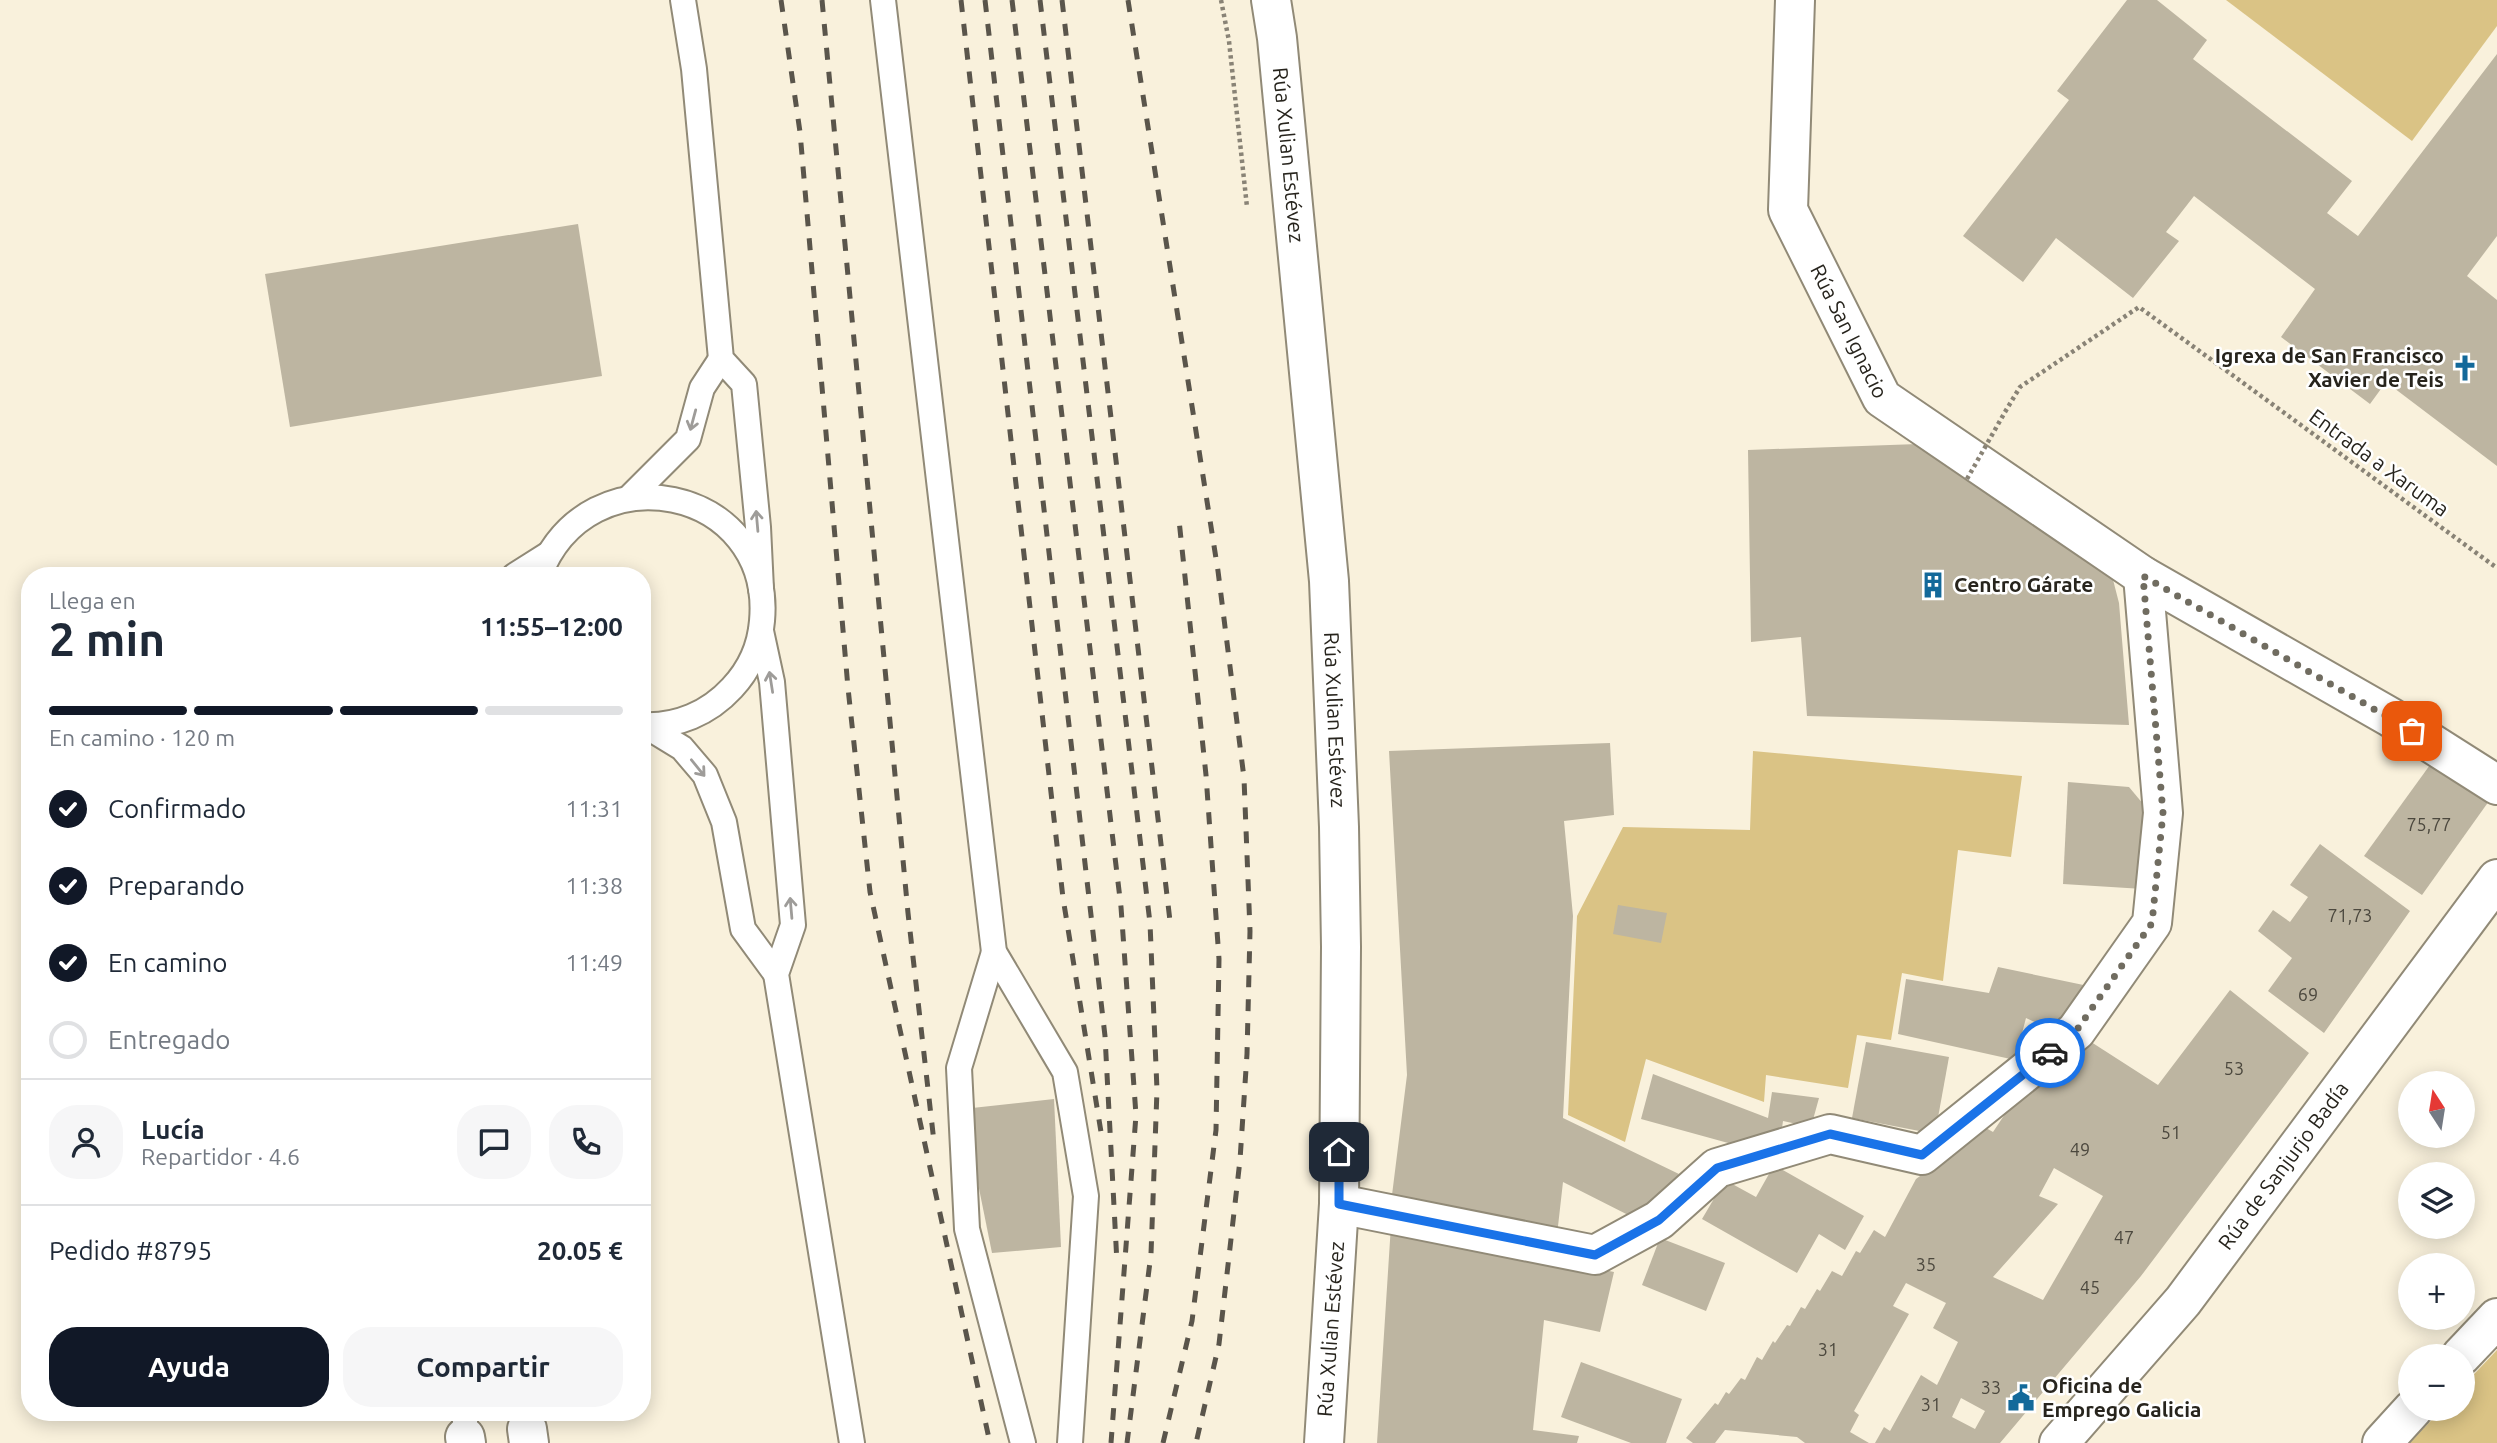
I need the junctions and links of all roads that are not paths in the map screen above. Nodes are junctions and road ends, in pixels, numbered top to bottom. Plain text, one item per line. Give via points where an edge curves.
1 (683, 0) edge
2 (883, 0) edge
3 (1271, 0) edge
4 (1795, 0) edge
5 (721, 359) junction
6 (630, 497) junction
7 (543, 565) edge
8 (2143, 576) junction
9 (761, 589) junction
10 (761, 631) junction
11 (651, 725) edge
12 (651, 729) edge
13 (2497, 785) edge
14 (2497, 879) edge
15 (994, 952) junction
16 (776, 974) junction
17 (1339, 1204) junction
18 (2497, 1318) edge
19 (2472, 1344) edge
20 (2402, 1421) edge
21 (852, 1443) edge
22 (1023, 1443) edge
23 (1070, 1443) edge
24 (1324, 1443) edge
25 (2059, 1443) edge
26 (2382, 1443) edge

1 - 5 lane via 694,69
2 - 15 lane
3 - 17 street, Rúa Xulian Estévez via 1329,581 1341,920
4 - 8 street, Rúa San Ignacio via 1788,210 1882,398
5 -> 6 lane via 702,388 688,439
9 -> 5 lane via 744,384
6 - 7 lane via 597,508 569,528
6 - 9 lane via 688,503 714,517 747,553
8 - 13 street, Rúa San Ignacio
8 - 17 street via 2163,813 2152,923 2076,1031 1922,1155 1830,1134 1717,1168 1659,1220 1595,1255
9 - 10 lane
10 - 11 lane via 754,657 721,700 698,715
16 -> 10 lane via 793,925 772,682
12 -> 16 lane via 682,748 705,775 724,822 743,929
14 - 25 street, Rúa de Sanjurjo Badía via 2183,1301
15 - 22 lane via 959,1068 967,1229
15 - 23 lane via 1065,1072 1086,1196
16 - 21 lane
17 - 24 street, Rúa Xulian Estévez
18 - 19 street
20 - 26 street

